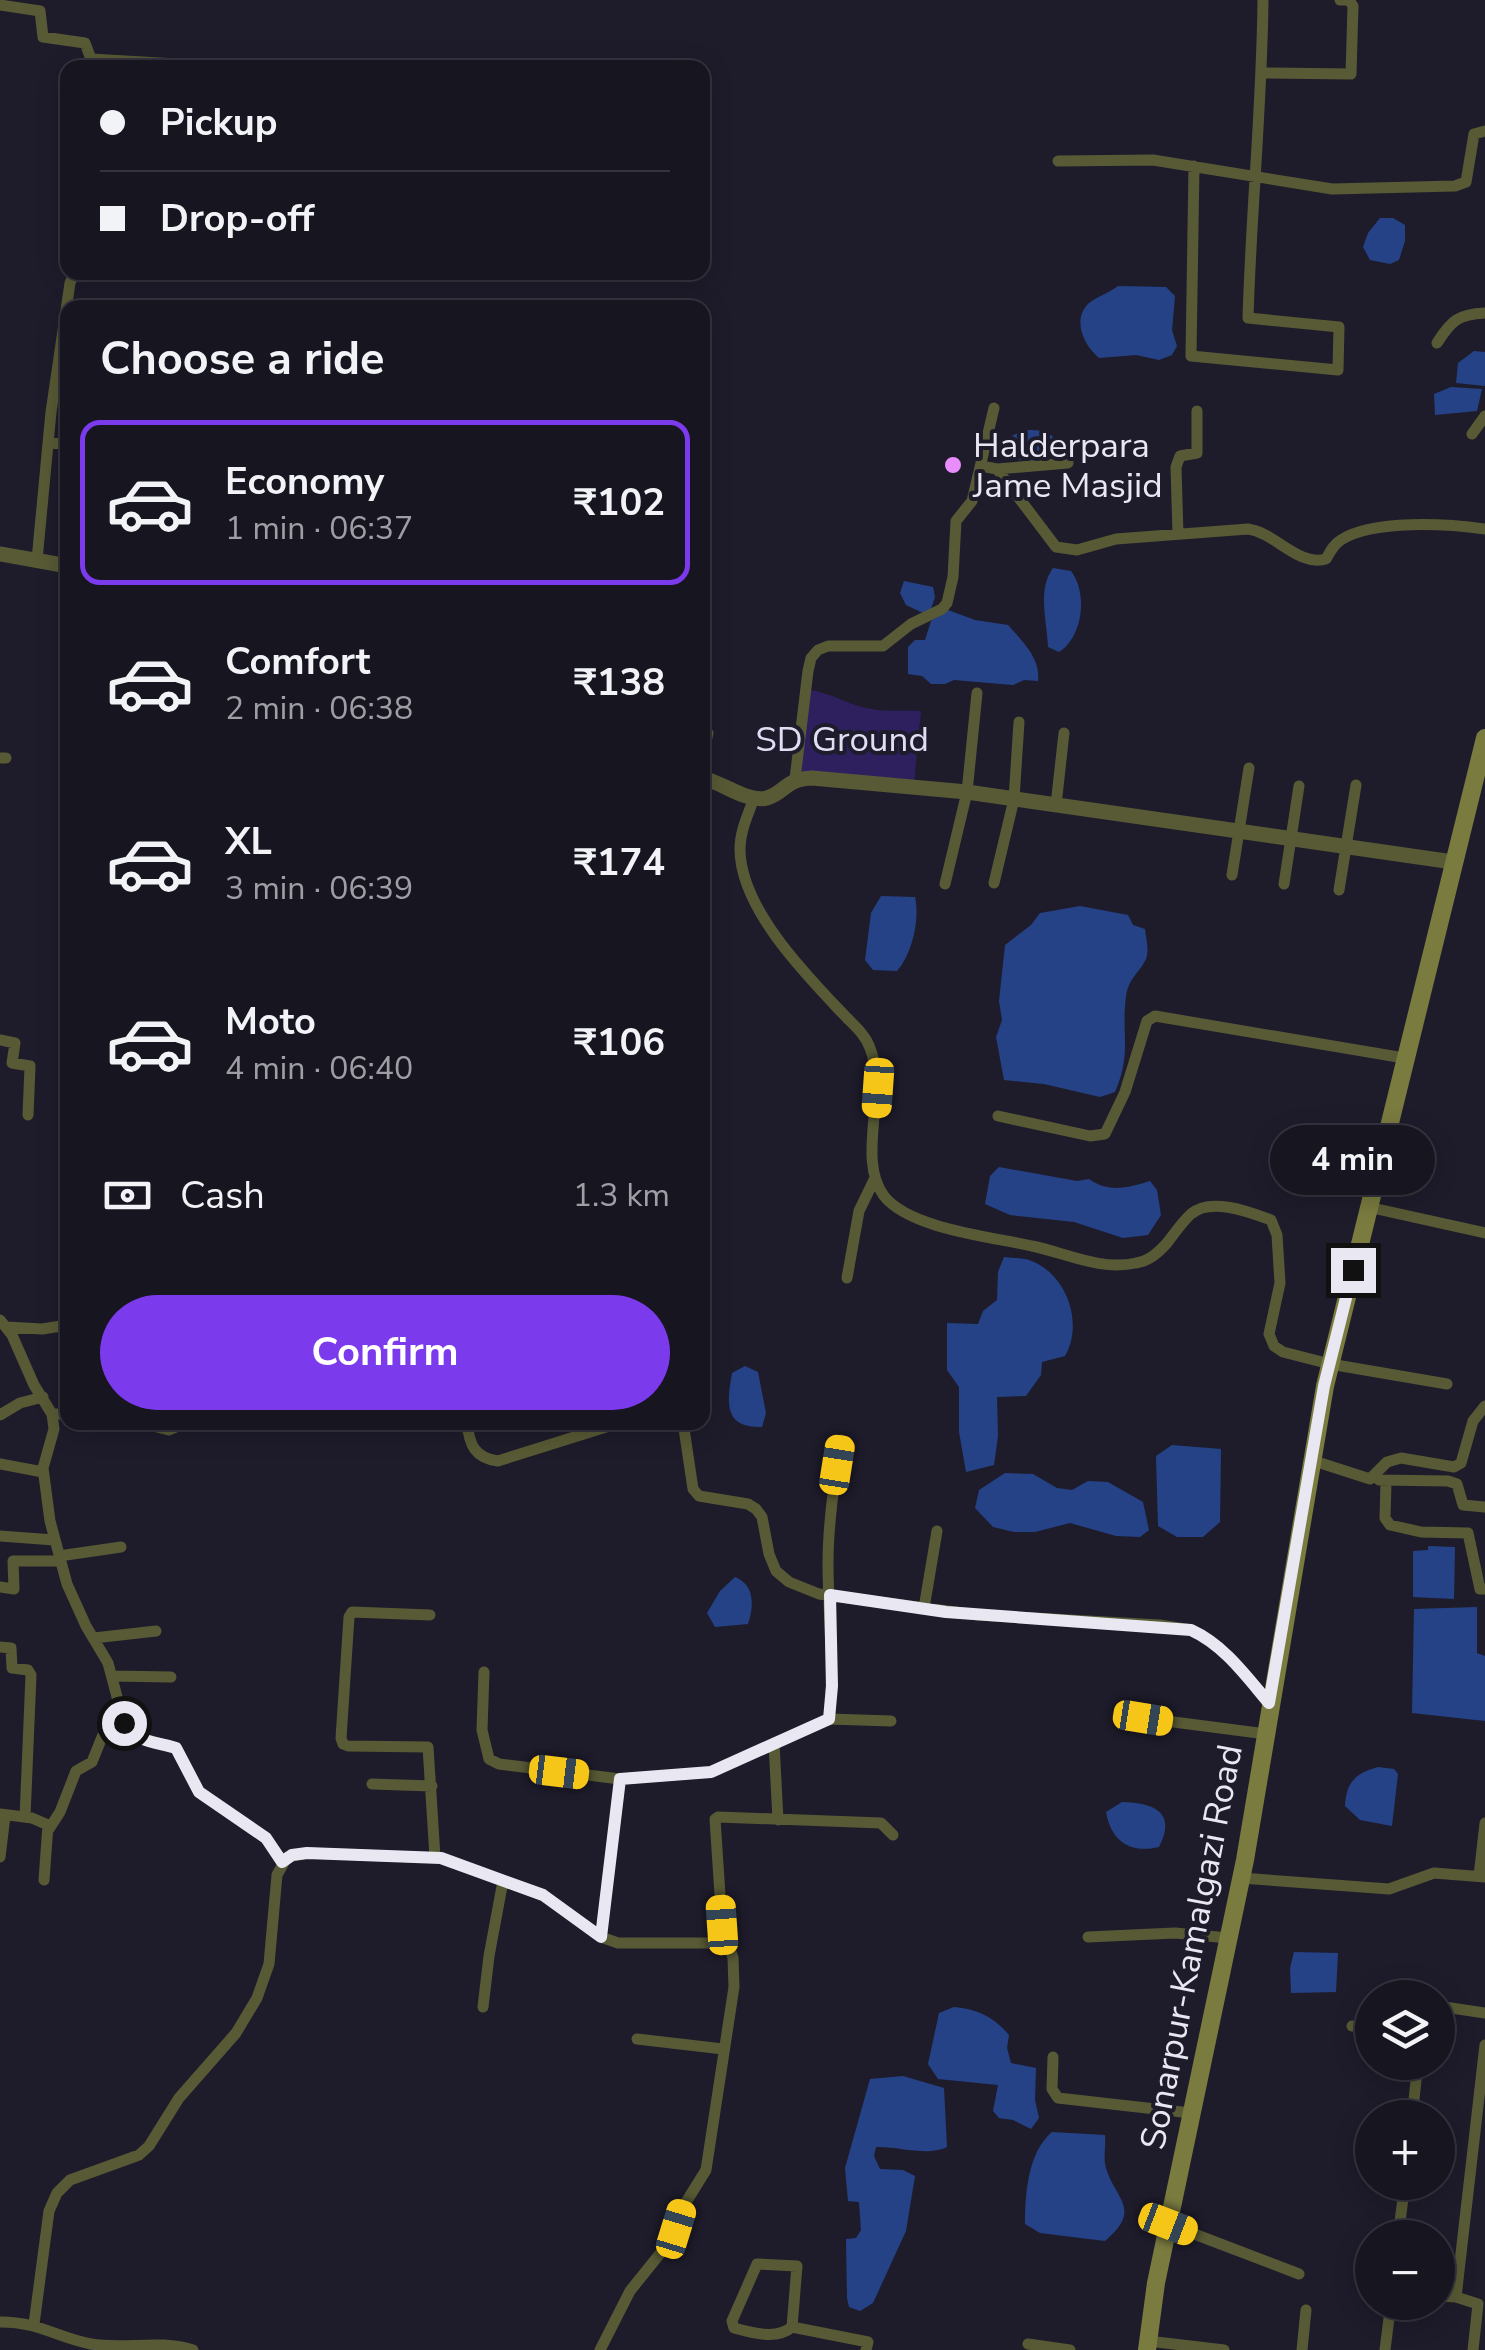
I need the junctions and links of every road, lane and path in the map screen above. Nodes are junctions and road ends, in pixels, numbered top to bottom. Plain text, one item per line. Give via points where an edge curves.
1 (1262, 0) edge
2 (1340, 0) edge
3 (0, 5) edge
4 (103, 60) edge
5 (1262, 73) junction
6 (1485, 132) edge
7 (1058, 161) dead end
8 (1194, 166) junction
9 (1253, 175) junction
10 (1485, 313) edge
11 (1436, 343) dead end
12 (60, 356) edge
13 (994, 408) dead end
14 (1197, 411) dead end
15 (1485, 416) edge
16 (1472, 434) dead end
17 (48, 443) junction
18 (60, 444) edge
19 (1068, 463) dead end
20 (982, 466) junction
21 (996, 470) junction
22 (1485, 529) edge
23 (1178, 534) junction
24 (0, 554) edge
25 (37, 560) junction
26 (60, 564) edge
27 (977, 693) dead end
28 (1019, 722) dead end
29 (1064, 733) dead end
30 (1485, 738) edge
31 (1249, 768) dead end
32 (710, 779) edge
33 (795, 779) junction
34 (1356, 785) dead end
35 (1299, 786) dead end
36 (967, 792) junction
37 (754, 798) junction
38 (1014, 799) junction
39 (1056, 805) junction
40 (1240, 830) junction
41 (1290, 839) junction
42 (1346, 848) junction
43 (1453, 862) junction
44 (1232, 875) dead end
45 (994, 883) dead end
46 (945, 884) dead end
47 (1284, 884) dead end
48 (1339, 890) dead end
49 (0, 1040) edge
50 (1404, 1058) junction
51 (28, 1114) dead end
52 (998, 1116) dead end
53 (874, 1180) junction
54 (1368, 1207) junction
55 (1485, 1233) edge
56 (847, 1278) dead end
57 (4, 1324) edge
58 (60, 1326) edge
59 (1330, 1364) junction
60 (1448, 1384) dead end
61 (43, 1398) junction
62 (1485, 1406) edge
63 (52, 1414) junction
64 (60, 1414) edge
65 (0, 1416) edge
66 (469, 1430) edge
67 (597, 1430) edge
68 (683, 1430) edge
69 (841, 1440) dead end
70 (1312, 1460) junction
71 (0, 1464) edge
72 (43, 1472) junction
73 (1370, 1479) junction
74 (1386, 1482) junction
75 (1470, 1506) junction
76 (1485, 1506) edge
77 (936, 1531) dead end
78 (1468, 1533) junction
79 (0, 1536) edge
80 (54, 1540) junction
81 (122, 1546) dead end
82 (60, 1559) junction
83 (0, 1588) edge
84 (1485, 1589) edge
85 (830, 1595) junction
86 (924, 1608) junction
87 (430, 1615) dead end
88 (156, 1631) dead end
89 (94, 1638) junction
90 (0, 1647) edge
91 (484, 1672) dead end
92 (113, 1676) junction
93 (172, 1678) dead end
94 (1269, 1703) junction
95 (1143, 1718) dead end
96 (829, 1719) junction
97 (891, 1721) dead end
98 (124, 1723) junction
99 (1266, 1734) junction
100 (774, 1743) junction
101 (620, 1779) junction
102 (372, 1784) dead end
103 (432, 1786) junction
104 (2, 1815) edge
105 (25, 1817) junction
106 (778, 1820) junction
107 (1485, 1823) edge
108 (48, 1829) junction
109 (893, 1835) dead end
110 (435, 1856) junction
111 (0, 1857) edge
112 (282, 1862) junction
113 (1482, 1877) edge
114 (1241, 1878) junction
115 (44, 1880) dead end
116 (504, 1881) junction
117 (601, 1937) junction
118 (1088, 1937) dead end
119 (1228, 1938) junction
120 (726, 1943) junction
121 (484, 2008) dead end
122 (1455, 2009) edge
123 (1485, 2013) edge
124 (1352, 2026) dead end
125 (1355, 2026) edge
126 (637, 2039) dead end
127 (1485, 2045) edge
128 (723, 2049) junction
129 (1054, 2056) dead end
130 (1191, 2113) junction
131 (1478, 2158) edge
132 (1168, 2224) junction
133 (1299, 2274) dead end
134 (1456, 2297) joint
135 (1482, 2305) edge
136 (1306, 2310) dead end
137 (1389, 2320) edge
138 (0, 2322) edge
139 (34, 2324) junction
140 (792, 2327) junction
141 (1028, 2344) dead end
142 (1148, 2345) edge
143 (193, 2350) edge
144 (600, 2350) edge
145 (866, 2350) edge
146 (1070, 2350) edge
147 (1224, 2350) edge
148 (1302, 2350) edge
149 (1385, 2350) edge
150 (1473, 2350) edge

1 - 5 street
2 - 5 street via 1353,6 1352,74
3 - 4 street via 40,11 43,37 84,42 91,58
5 - 9 street
6 - 9 street via 1474,134 1460,185 1332,188
7 - 8 street via 1133,158
8 - 9 street
8 - 9 street via 1190,356 1338,370 1339,328 1248,318
10 - 11 street via 1460,315
12 - 17 street
13 - 20 street
14 - 23 street via 1196,453 1180,456 1176,467
15 - 16 street
17 - 18 street
17 - 25 street
19 - 21 street
20 - 21 street
20 - 33 street via 972,501 956,521 953,577 942,609 883,646 828,646 811,658
21 - 23 street via 1056,547
22 - 23 street via 1381,528 1344,538 1316,562 1258,530
24 - 25 street
25 - 26 street
27 - 36 street
28 - 38 street
29 - 39 street
30 - 43 main road, Sonarpur-Kamalgazi Road
31 - 40 street
32 - 37 street
33 - 36 street
33 - 37 street via 768,798
34 - 42 street
35 - 41 street
36 - 38 street
36 - 46 street
37 - 53 street via 740,846 753,902 871,1048 878,1088
38 - 39 street
38 - 45 street
39 - 40 street
40 - 41 street
40 - 44 street
41 - 42 street
41 - 47 street
42 - 43 street
42 - 48 street
43 - 50 main road, Sonarpur-Kamalgazi Road
49 - 51 street via 15,1043 12,1062 30,1066
50 - 52 street via 1155,1016 1105,1134
50 - 54 main road, Sonarpur-Kamalgazi Road
53 - 56 street via 859,1211
53 - 59 street via 895,1206 928,1222 1096,1264 1142,1262 1194,1211 1218,1207 1271,1220 1280,1283 1270,1334 1274,1346
54 - 55 street
54 - 59 main road, Sonarpur-Kamalgazi Road
57 - 58 street
57 - 61 street
59 - 60 street
59 - 70 main road, Sonarpur-Kamalgazi Road
61 - 63 street
61 - 65 street via 20,1402
62 - 73 street via 1454,1466 1395,1459
63 - 64 street
63 - 72 street
66 - 67 street via 472,1448 498,1462
68 - 85 street via 690,1480 699,1496 756,1510 782,1578
69 - 85 street
70 - 73 street
70 - 94 main road, Sonarpur-Kamalgazi Road
71 - 72 street
72 - 80 street
73 - 74 street
74 - 75 street via 1448,1481
74 - 78 street via 1390,1525
75 - 76 street
75 - 78 street
77 - 86 street
78 - 84 street
79 - 80 street
80 - 82 street
81 - 82 street
82 - 83 street via 13,1562 14,1589
82 - 89 street
85 - 86 street
85 - 96 street
86 - 94 street via 1191,1630 1229,1658
87 - 103 street via 349,1616 342,1738 348,1746 428,1747
88 - 89 street
89 - 92 street
90 - 105 street via 11,1648 12,1668 31,1675
91 - 101 street via 482,1730 490,1759
92 - 93 street
92 - 98 street
94 - 99 main road, Sonarpur-Kamalgazi Road
95 - 99 street
96 - 97 street
96 - 100 street
98 - 108 street via 102,1737 92,1762 76,1771
98 - 112 street via 137,1737 176,1748 199,1792 266,1838
99 - 114 main road, Sonarpur-Kamalgazi Road
100 - 101 street via 711,1772
100 - 106 street
101 - 117 street
102 - 103 street
103 - 110 street
104 - 105 street
104 - 111 street
105 - 108 street via 44,1821
106 - 109 street via 881,1822
106 - 120 street via 716,1820
107 - 113 street
108 - 115 street
110 - 112 street via 307,1853
110 - 116 street
112 - 139 street via 269,1964 257,1998 149,2146 70,2180 58,2193 49,2211
113 - 114 street via 1434,1873 1389,1889
114 - 119 main road, Sonarpur-Kamalgazi Road
116 - 117 street via 543,1895
116 - 121 street
117 - 120 street via 632,1944
118 - 119 street via 1175,1932
119 - 130 main road, Sonarpur-Kamalgazi Road
120 - 128 street via 734,1958 734,1987
122 - 123 street
124 - 125 street
126 - 128 street
127 - 131 street
128 - 144 street via 706,2170 668,2245 630,2291
129 - 130 street via 1052,2089 1058,2098
130 - 132 main road, Sonarpur-Kamalgazi Road
131 - 134 street
132 - 133 street
132 - 142 main road, Sonarpur-Kamalgazi Road
134 - 135 street
135 - 150 street
136 - 148 street
137 - 149 street
138 - 139 street
139 - 143 street via 94,2345
140 - 140 street via 775,2335 734,2328 757,2264 796,2266
140 - 145 street via 868,2342
141 - 146 street
142 - 147 street

